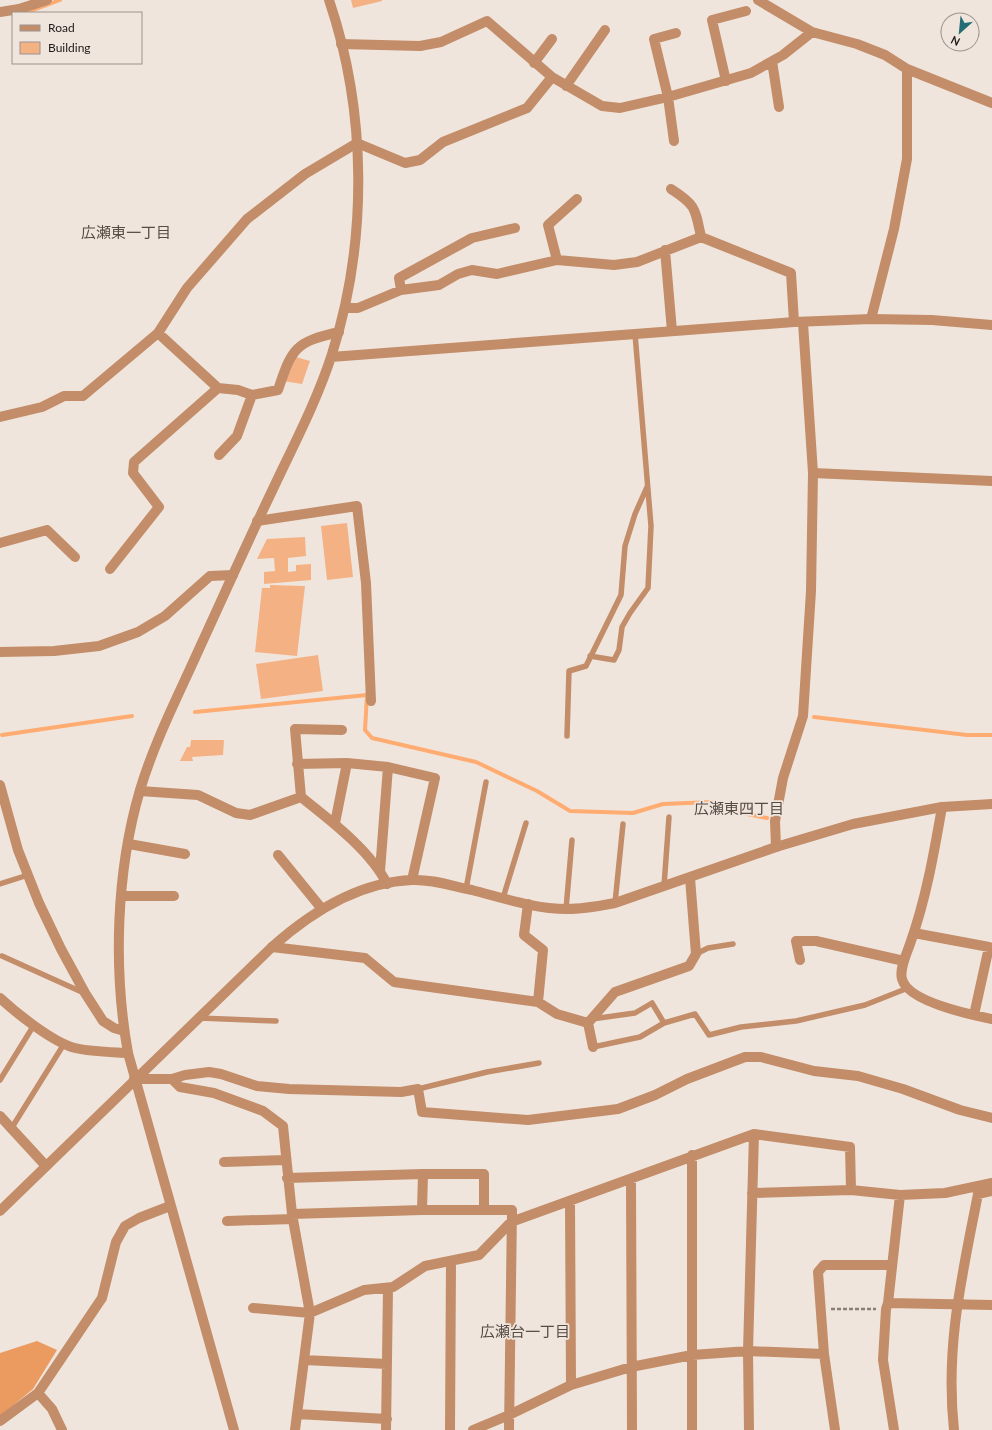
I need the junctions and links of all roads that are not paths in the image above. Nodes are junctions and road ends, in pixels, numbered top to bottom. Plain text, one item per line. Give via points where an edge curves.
1 (47, 0) edge
2 (329, 0) edge
3 (758, 0) edge
4 (746, 11) dead end
5 (0, 12) edge
6 (605, 30) dead end
7 (812, 32) junction
8 (676, 33) dead end
9 (552, 39) dead end
10 (341, 44) junction
11 (772, 61) junction
12 (534, 63) junction
13 (907, 69) junction
14 (552, 77) junction
15 (726, 81) junction
16 (566, 86) junction
17 (668, 97) junction
18 (992, 104) edge
19 (779, 107) dead end
20 (674, 141) dead end
21 (357, 143) junction
22 (671, 189) dead end
23 (577, 199) dead end
24 (515, 228) dead end
25 (701, 237) junction
26 (665, 250) junction
27 (557, 260) junction
28 (401, 290) junction
29 (345, 308) junction
30 (871, 319) junction
31 (799, 323) junction
32 (992, 325) edge
33 (672, 331) junction
34 (338, 332) junction
35 (158, 334) junction
36 (635, 334) junction
37 (331, 357) junction
38 (218, 388) junction
39 (252, 395) junction
40 (0, 417) edge
41 (219, 455) dead end
42 (813, 473) junction
43 (992, 481) edge
44 (648, 486) junction
45 (257, 522) junction
46 (0, 543) edge
47 (74, 557) dead end
48 (110, 569) dead end
49 (233, 575) junction
50 (0, 652) edge
51 (590, 656) junction
52 (371, 701) dead end
53 (342, 730) dead end
54 (567, 736) dead end
55 (297, 764) junction
56 (347, 764) junction
57 (388, 767) junction
58 (486, 782) dead end
59 (0, 785) edge
60 (140, 791) junction
61 (301, 797) junction
62 (992, 804) edge
63 (942, 807) junction
64 (669, 817) dead end
65 (526, 823) dead end
66 (335, 824) junction
67 (623, 824) dead end
68 (572, 840) dead end
69 (129, 844) junction
70 (776, 847) junction
71 (185, 854) dead end
72 (278, 855) dead end
73 (380, 871) junction
74 (28, 875) junction
75 (690, 878) junction
76 (412, 880) junction
77 (0, 884) edge
78 (387, 884) junction
79 (664, 887) junction
80 (466, 889) junction
81 (121, 896) junction
82 (174, 896) dead end
83 (503, 898) junction
84 (615, 903) junction
85 (528, 904) junction
86 (322, 909) junction
87 (566, 909) junction
88 (914, 933) junction
89 (733, 944) dead end
90 (272, 947) junction
91 (696, 954) junction
92 (2, 956) dead end
93 (800, 960) dead end
94 (904, 960) junction
95 (908, 988) junction
96 (85, 993) junction
97 (0, 998) edge
98 (538, 1002) junction
99 (974, 1015) junction
100 (197, 1018) junction
101 (992, 1019) edge
102 (276, 1021) dead end
103 (590, 1021) junction
104 (664, 1023) junction
105 (34, 1025) junction
106 (124, 1031) junction
107 (64, 1044) junction
108 (593, 1047) joint
109 (128, 1053) junction
110 (539, 1063) dead end
111 (134, 1079) junction
112 (172, 1079) junction
113 (0, 1080) edge
114 (418, 1089) junction
115 (0, 1116) edge
116 (992, 1118) edge
117 (11, 1129) junction
118 (754, 1134) junction
119 (692, 1155) junction
120 (285, 1160) junction
121 (224, 1162) dead end
122 (46, 1166) junction
123 (423, 1174) junction
124 (287, 1178) junction
125 (631, 1180) junction
126 (992, 1183) edge
127 (851, 1190) junction
128 (992, 1191) edge
129 (752, 1193) junction
130 (900, 1195) junction
131 (570, 1201) junction
132 (170, 1206) junction
133 (422, 1210) junction
134 (484, 1210) junction
135 (0, 1211) edge
136 (292, 1217) junction
137 (227, 1221) dead end
138 (511, 1222) junction
139 (451, 1262) junction
140 (892, 1265) junction
141 (388, 1288) junction
142 (888, 1302) junction
143 (956, 1304) junction
144 (992, 1305) edge
145 (253, 1308) dead end
146 (310, 1313) junction
147 (748, 1352) junction
148 (824, 1354) junction
149 (692, 1355) junction
150 (304, 1360) junction
151 (387, 1364) junction
152 (631, 1367) junction
153 (571, 1385) junction
154 (38, 1393) junction
155 (297, 1414) junction
156 (510, 1415) junction
157 (387, 1419) junction
158 (0, 1421) edge
159 (62, 1430) edge
160 (234, 1430) edge
161 (295, 1430) edge
162 (386, 1430) edge
163 (450, 1430) edge
164 (474, 1430) edge
165 (509, 1430) edge
166 (632, 1430) edge
167 (692, 1430) edge
168 (749, 1430) edge
169 (835, 1430) edge
170 (894, 1430) edge
171 (954, 1430) edge

1 - 5 street
2 - 10 street
3 - 7 street
4 - 15 street via 712,20
6 - 16 street
7 - 11 street
7 - 13 street via 857,44 885,55
8 - 17 street via 654,39
9 - 12 street
10 - 12 street via 434,44 487,21
10 - 21 street via 351,88
11 - 15 street via 751,73
11 - 19 street
12 - 14 street
13 - 18 street
13 - 30 street via 908,159 894,229
14 - 16 street
14 - 21 street via 527,108 443,142 420,160 405,162
15 - 17 street
16 - 17 street via 602,106 620,108
17 - 20 street
21 - 29 street via 356,236
21 - 35 street via 305,174 247,218 187,288
22 - 25 street via 688,200 696,212
23 - 27 street via 548,225
24 - 28 street via 472,238 399,278
25 - 26 street
25 - 31 street via 791,273
26 - 27 street via 637,262 614,265
26 - 33 street
27 - 28 street via 497,274 472,270 438,284
28 - 29 street via 358,308
29 - 34 street
30 - 31 street
30 - 32 street via 932,320
31 - 33 street
31 - 42 street
33 - 36 street
34 - 37 street
34 - 39 street via 320,336 297,348 290,356 278,390
35 - 38 street
35 - 40 street via 83,396 64,396 42,407
36 - 37 street
36 - 44 lane
37 - 45 street via 315,398
38 - 39 street via 238,390
38 - 48 street via 134,462 133,473 159,506
39 - 41 street via 237,436
42 - 43 street
42 - 70 street via 811,591 803,716 783,778 775,820
44 - 51 lane via 634,514 625,546 621,595
44 - 51 lane via 651,526 648,588 622,627 619,650 614,660
45 - 49 street
45 - 52 street via 356,506 366,583
46 - 47 street via 47,530
49 - 50 street via 210,576 165,616 138,632 99,646 54,651
49 - 60 street via 152,756
51 - 54 lane via 586,666 569,671
53 - 55 street via 295,729
55 - 56 street
55 - 61 street
56 - 57 street
56 - 66 street
57 - 73 street
57 - 76 street via 435,778
58 - 80 lane
59 - 74 street via 18,850
60 - 61 street via 198,795 236,813 250,815
60 - 69 street
61 - 66 street
62 - 63 street
63 - 70 street via 853,824
63 - 88 street via 929,881
64 - 79 lane
65 - 83 lane
66 - 73 street
67 - 84 lane
68 - 87 lane
69 - 71 street
69 - 81 street
70 - 75 street
72 - 86 street
73 - 78 street
74 - 77 lane
74 - 96 street via 61,949
75 - 79 street
75 - 91 street
76 - 78 street
76 - 80 street
78 - 86 street
79 - 84 street
80 - 83 street
81 - 82 street
81 - 106 street via 118,959
83 - 85 street
84 - 87 street
85 - 87 street
85 - 98 street via 524,935 543,950
86 - 90 street
88 - 94 street
88 - 99 street via 989,947
89 - 91 lane via 708,948
90 - 98 street via 365,958 394,982
90 - 100 street
91 - 103 street via 689,966 615,992
92 - 96 lane
93 - 94 street via 796,941 816,941
94 - 95 street via 902,979
95 - 99 street via 949,1010
95 - 104 lane via 865,1005 796,1021 741,1027 709,1034 695,1014
96 - 106 street via 103,1021
97 - 105 street
98 - 103 street via 557,1014
99 - 101 street
100 - 102 lane
100 - 111 street
103 - 104 lane via 635,1013 652,1003
103 - 108 street
104 - 108 lane via 640,1037
105 - 107 street
105 - 113 lane
106 - 109 street
107 - 109 street via 75,1048
107 - 117 lane
109 - 111 street
110 - 114 lane via 487,1072
111 - 112 street
111 - 122 street
111 - 132 street
112 - 114 street via 209,1072 257,1086 289,1089 400,1092
112 - 120 street via 180,1087 214,1093 264,1111 283,1126
114 - 116 street via 422,1112 528,1120 618,1109 745,1057 761,1058 814,1071 858,1076
115 - 117 street
117 - 122 street
118 - 119 street
118 - 127 street via 850,1147
118 - 129 street
119 - 125 street
119 - 149 street
120 - 121 street
120 - 124 street
122 - 135 street
123 - 124 street
123 - 133 street
123 - 134 street via 484,1174
124 - 136 street
125 - 131 street
125 - 152 street
126 - 130 street via 945,1193
127 - 129 street
127 - 130 street
128 - 143 street via 978,1194
129 - 147 street
130 - 140 street
131 - 138 street
131 - 153 street
132 - 154 street via 125,1226 116,1242 102,1298
132 - 160 street
133 - 134 street
133 - 136 street
134 - 138 street via 512,1210
136 - 137 street
136 - 146 street
138 - 139 street via 479,1255
138 - 156 street
139 - 141 street via 425,1266 393,1288
139 - 163 street
140 - 142 street
140 - 148 street via 824,1265 818,1272
141 - 146 street via 364,1290
141 - 151 street
142 - 143 street
142 - 170 street via 883,1360
143 - 144 street
143 - 171 street via 950,1397
145 - 146 street
146 - 150 street
147 - 148 street
147 - 149 street
147 - 168 street
148 - 169 street
149 - 152 street
149 - 167 street
150 - 151 street
150 - 155 street
151 - 157 street
152 - 153 street
152 - 166 street
153 - 156 street
154 - 158 street
154 - 159 street via 52,1409
155 - 157 street
155 - 161 street
156 - 164 street
156 - 165 street
157 - 162 street

